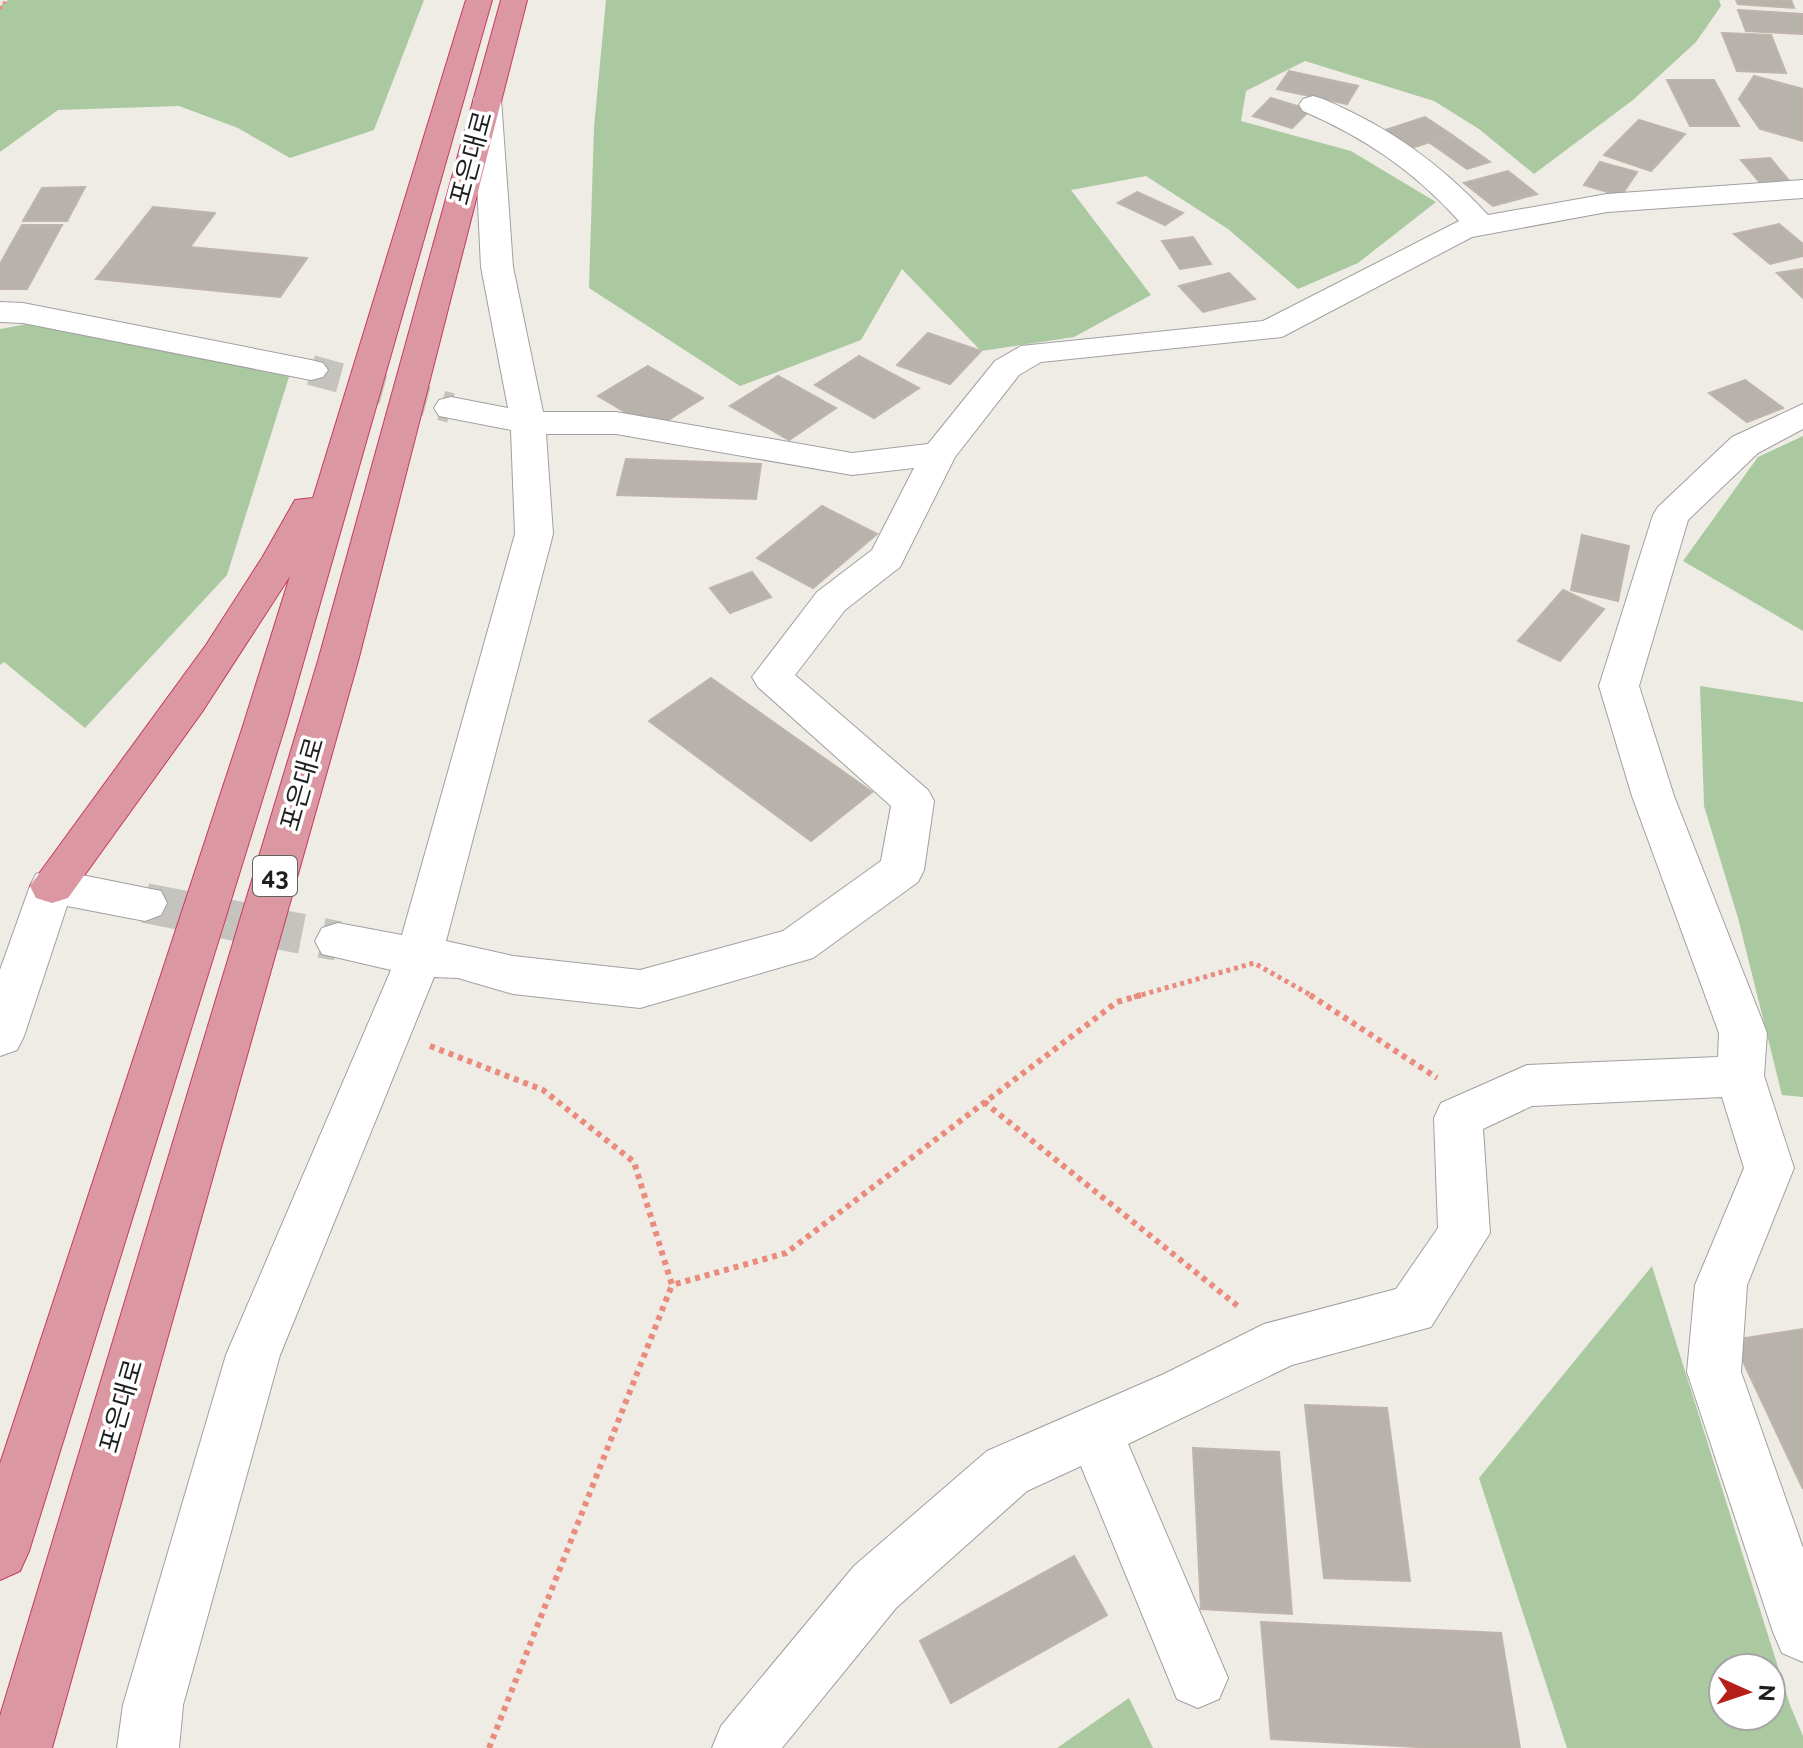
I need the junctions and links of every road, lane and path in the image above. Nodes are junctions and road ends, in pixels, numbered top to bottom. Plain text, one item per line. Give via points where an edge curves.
1 (6, 0) edge
2 (479, 0) edge
3 (514, 0) edge
4 (0, 9) edge
5 (487, 99) junction
6 (1313, 105) dead end
7 (1803, 189) edge
8 (1481, 226) junction
9 (0, 312) edge
10 (311, 370) tunnel mouth
11 (451, 408) tunnel mouth
12 (1803, 415) edge
13 (352, 420) junction
14 (528, 423) junction
15 (939, 454) junction
16 (52, 886) junction
17 (145, 903) tunnel mouth
18 (338, 941) tunnel mouth
19 (419, 957) junction
20 (390, 1031) junction
21 (0, 1036) edge
22 (1740, 1076) junction
23 (984, 1102) junction
24 (1481, 1107) junction
25 (1786, 1164) edge
26 (672, 1285) junction
27 (1283, 1342) junction
28 (1095, 1432) junction
29 (0, 1551) edge
30 (1803, 1632) edge
31 (1198, 1678) dead end
32 (21, 1748) edge
33 (148, 1748) edge
34 (489, 1748) edge
35 (743, 1748) edge

1 - 4 path
2 - 13 highway, 포은대로 / 43
3 - 5 highway, 포은대로 / 43
5 - 14 street via 497,267
5 - 32 highway, 포은대로 / 43 via 338,661
6 - 8 street via 1407,152
7 - 8 street via 1607,203
8 - 15 street via 1463,229 1270,330 1033,353 1007,368
9 - 10 street
11 - 14 street
12 - 22 street via 1745,445 1671,515 1619,686 1653,796 1743,1033
13 - 16 highway via 290,544 214,661
13 - 29 highway, 포은대로 / 43 via 264,726
14 - 15 street via 616,423 852,464
14 - 19 street via 534,534
15 - 19 street via 887,558 831,601 772,677 913,801 902,870 797,945 640,989 513,975 458,960
16 - 17 street
16 - 21 street
18 - 19 street
19 - 20 street
20 - 26 path via 543,1090 634,1162
20 - 33 street via 253,1355 153,1705
22 - 24 street via 1527,1086
22 - 25 street
23 - 24 path via 1117,1002 1254,963 1343,1014
23 - 26 path via 786,1253
23 - 27 path
24 - 27 street via 1458,1118 1464,1233 1412,1310
25 - 30 street via 1721,1285 1714,1372
26 - 34 path
27 - 28 street
28 - 31 street
28 - 35 street via 1007,1471 875,1587

